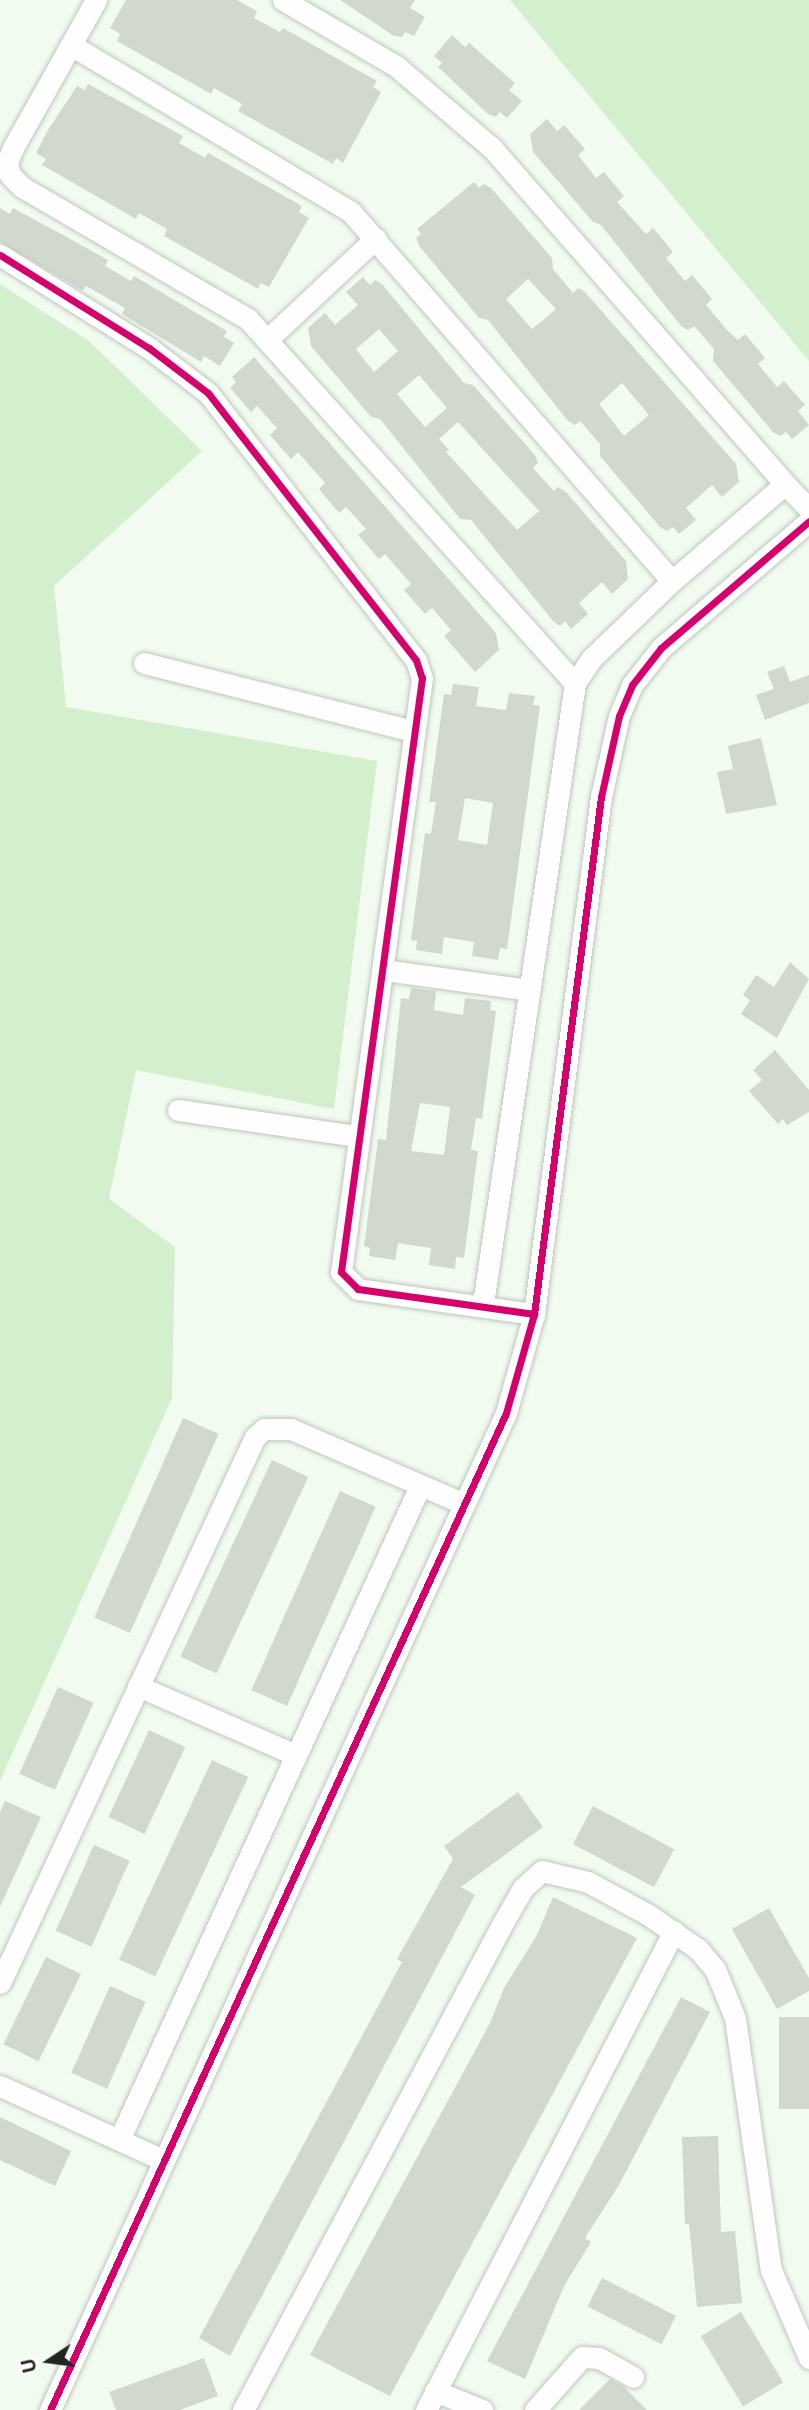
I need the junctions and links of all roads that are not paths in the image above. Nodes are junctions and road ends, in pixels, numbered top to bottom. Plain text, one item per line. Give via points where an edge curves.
1 (96, 0) edge
2 (283, 0) edge
3 (71, 45) junction
4 (376, 238) junction
5 (0, 255) edge
6 (269, 338) junction
7 (785, 484) junction
8 (809, 509) edge
9 (809, 521) edge
10 (672, 581) junction
11 (144, 663) dead end
12 (575, 683) junction
13 (413, 730) junction
14 (384, 970) junction
15 (530, 990) junction
16 (178, 1110) dead end
17 (357, 1136) junction
18 (483, 1304) junction
19 (534, 1314) junction
20 (420, 1486) junction
21 (464, 1504) junction
22 (138, 1686) junction
23 (294, 1754) junction
24 (674, 1931) junction
25 (0, 1983) edge
26 (0, 2086) edge
27 (121, 2138) junction
28 (161, 2159) junction
29 (809, 2358) edge
30 (633, 2377) dead end
31 (430, 2400) edge
32 (50, 2410) edge
33 (243, 2410) edge
34 (482, 2410) edge
35 (536, 2410) edge

1 - 3 street
2 - 7 street via 396,66 492,148
3 - 4 street via 327,196
3 - 6 street via 13,148 10,175 22,187 237,312
4 - 6 street
4 - 10 street
5 - 13 street via 149,348 208,393 416,660 422,678
6 - 12 street
7 - 8 street
7 - 10 street
9 - 19 street via 661,648 632,685 619,716 601,797
10 - 12 street via 592,658
11 - 13 street
12 - 15 street
13 - 14 street
14 - 15 street
14 - 17 street
15 - 18 street
16 - 17 street
17 - 18 street via 340,1256 346,1280 358,1289
18 - 19 street
19 - 21 street via 506,1413
20 - 21 street
20 - 22 street via 291,1429 264,1429 246,1450
20 - 23 street
21 - 28 street
22 - 23 street
22 - 25 street
23 - 27 street
24 - 29 street via 715,1969 736,2018 771,2270
24 - 31 street
24 - 33 street via 578,1879 553,1871 532,1878 503,1921
26 - 27 street
27 - 28 street
28 - 32 street
30 - 35 street via 599,2358 582,2357
31 - 34 street

